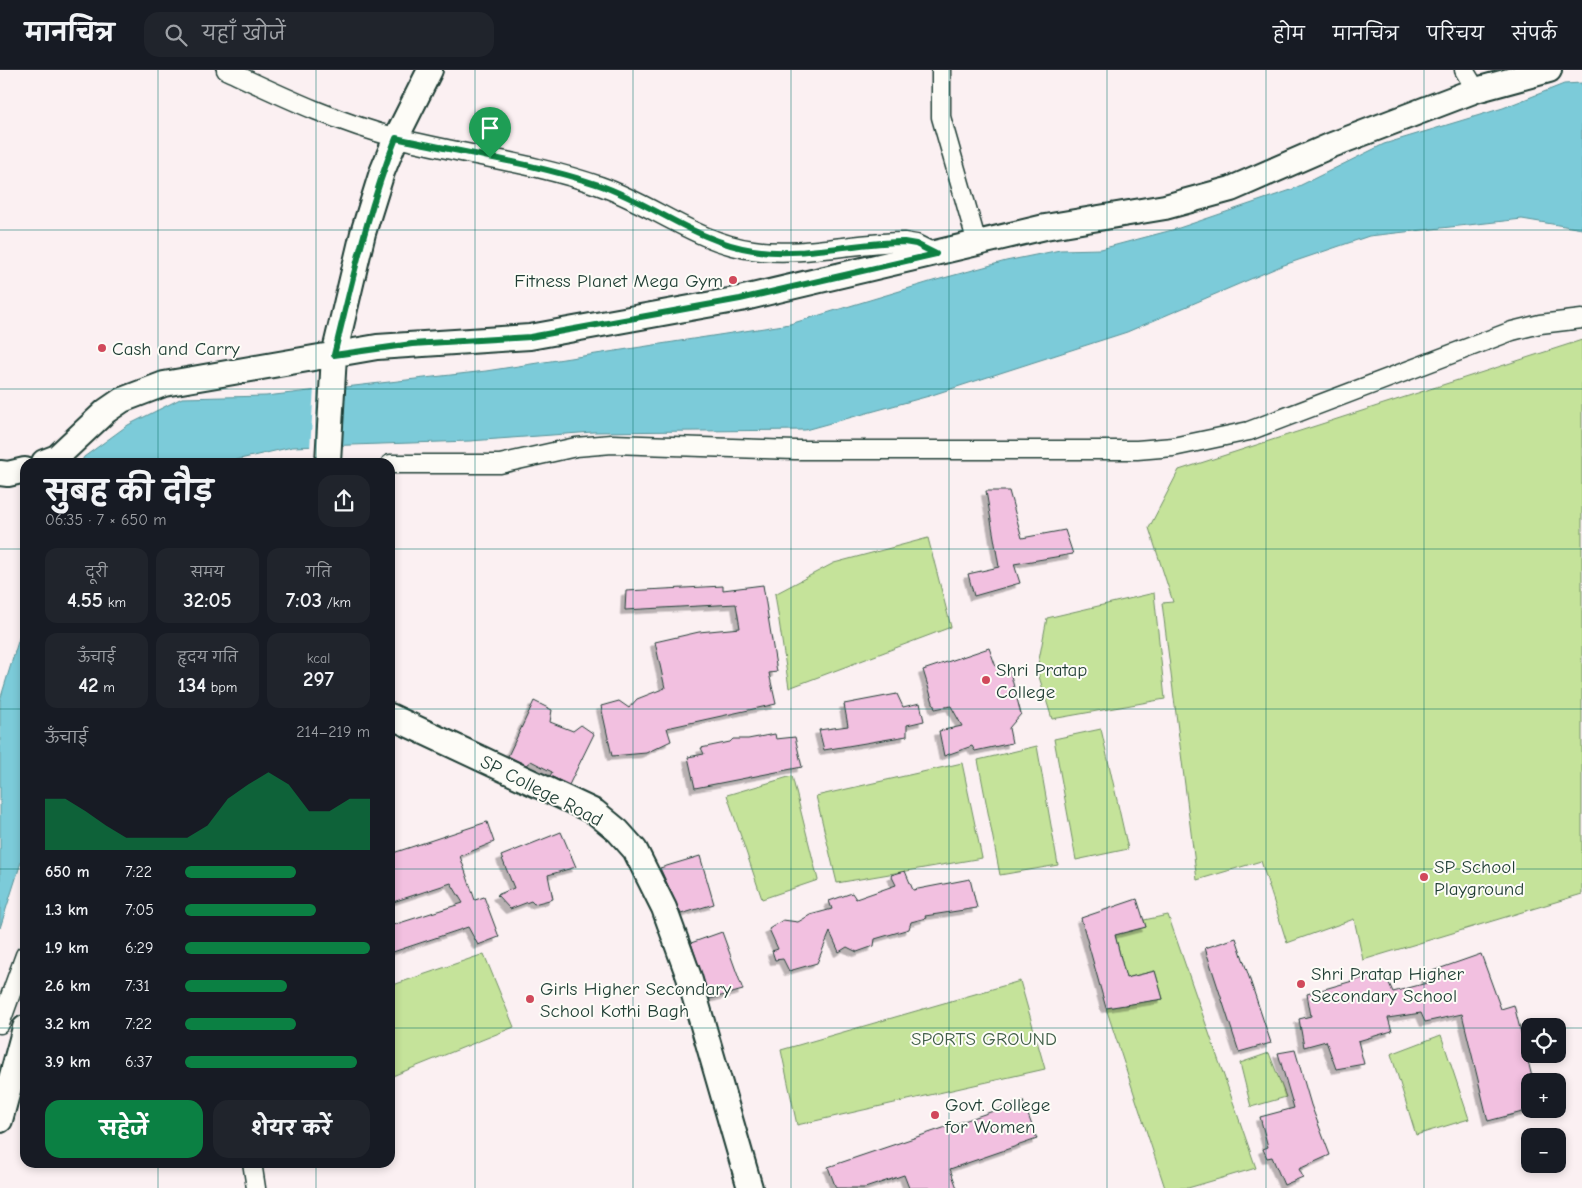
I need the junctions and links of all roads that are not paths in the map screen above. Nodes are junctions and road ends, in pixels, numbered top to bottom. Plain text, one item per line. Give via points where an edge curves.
1 (226, 70) edge
2 (430, 70) edge
3 (941, 70) edge
4 (1464, 70) edge
5 (1549, 70) edge
6 (1476, 90) junction
7 (396, 138) junction
8 (977, 243) junction
9 (936, 254) junction
10 (1582, 319) edge
11 (334, 364) junction
12 (54, 458) edge
13 (328, 458) edge
14 (395, 464) edge
15 (20, 471) edge
16 (0, 473) edge
17 (395, 718) edge
18 (20, 969) edge
19 (0, 1024) edge
20 (20, 1046) edge
21 (0, 1120) edge
22 (253, 1168) edge
23 (256, 1188) edge
24 (750, 1188) edge

1 - 7 street via 308,108
2 - 7 main road
3 - 8 street via 943,125
4 - 6 street
5 - 6 main road
6 - 8 main road via 1231,188 1165,207 1045,227
7 - 9 street via 537,167 600,186 735,247 778,252 904,242
7 - 11 main road via 363,232
8 - 9 main road
9 - 11 main road via 740,299 530,337 412,344
10 - 14 street via 1512,331 1248,431 1173,447 885,451 612,444 576,447 500,464
11 - 12 main road via 180,381 147,389 106,411
11 - 13 main road
15 - 16 main road
17 - 24 main road, SP College Road via 595,812 635,850 664,908 689,977
18 - 19 street
20 - 21 main road
22 - 23 street

